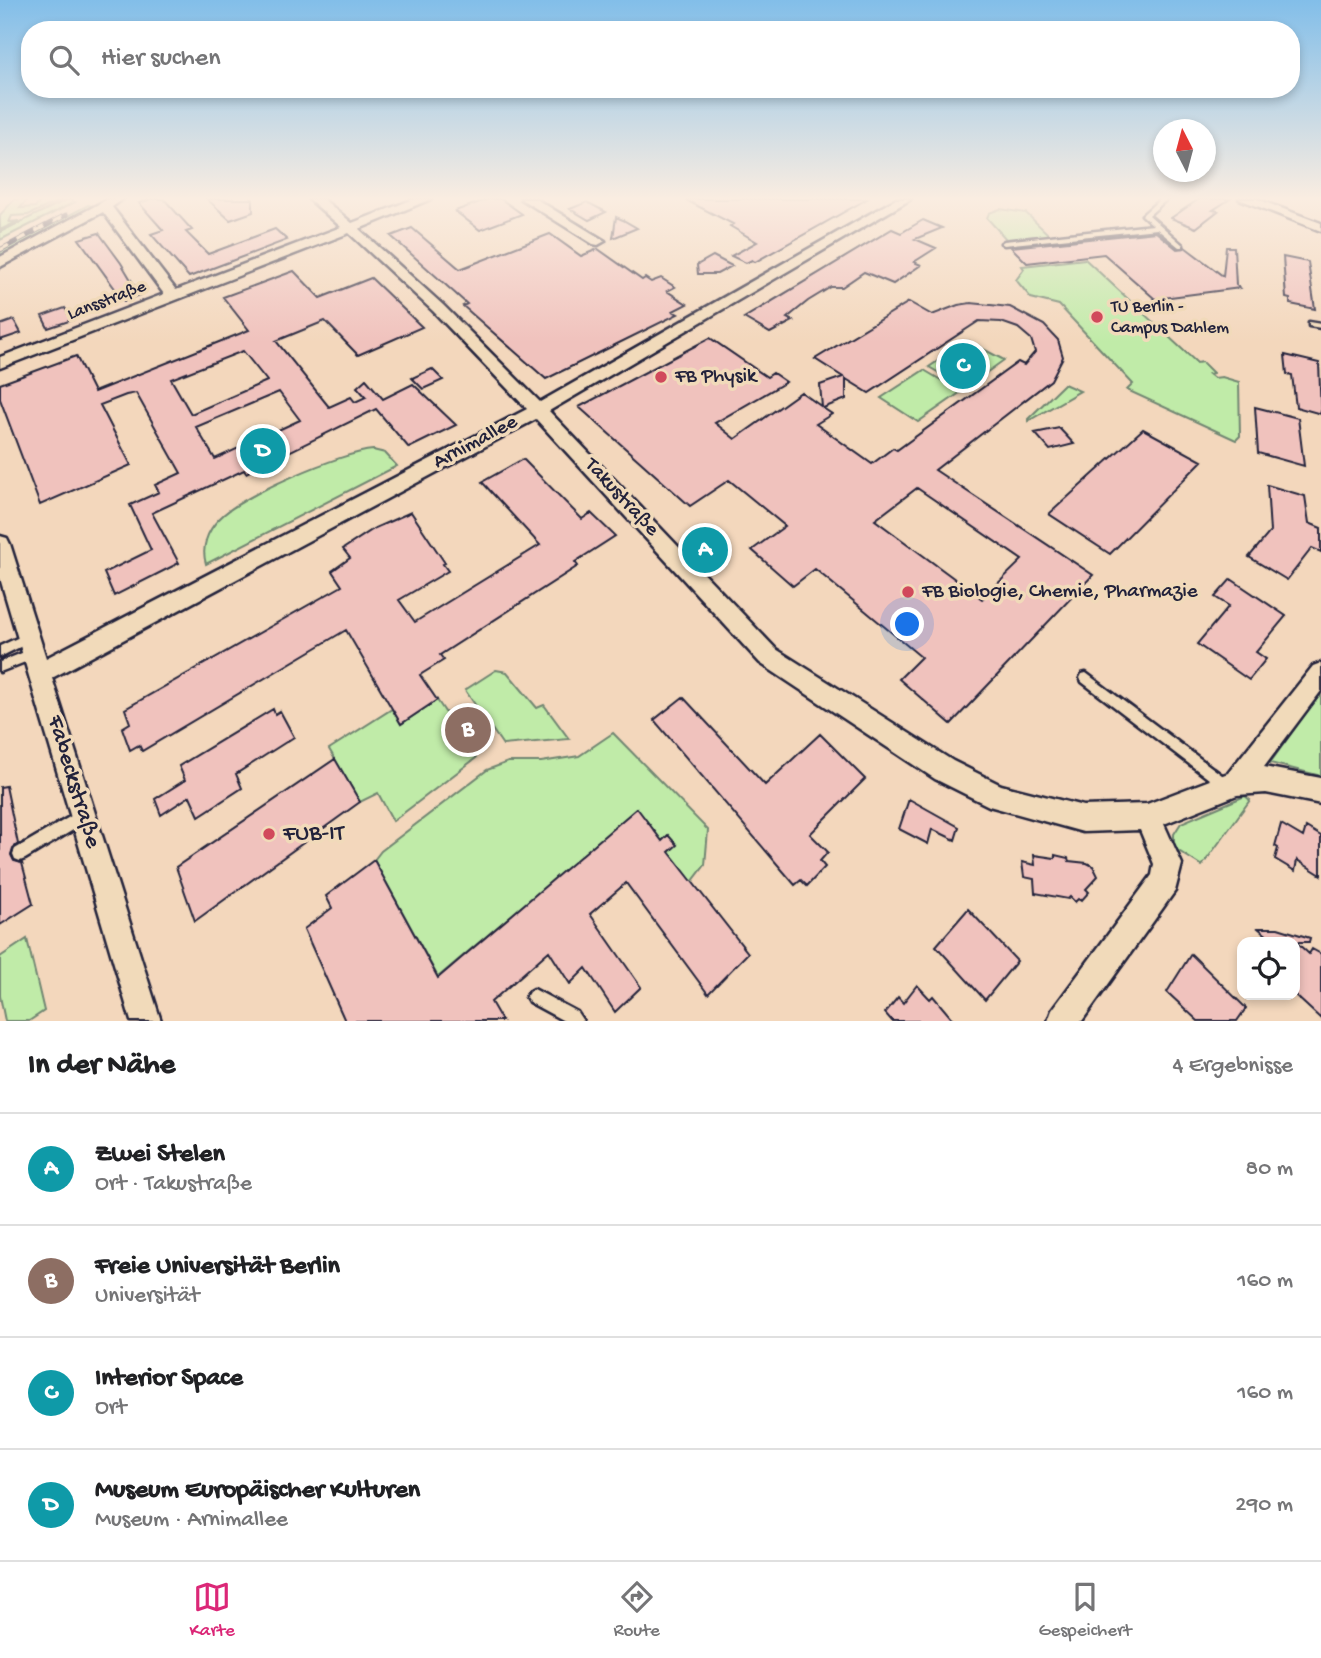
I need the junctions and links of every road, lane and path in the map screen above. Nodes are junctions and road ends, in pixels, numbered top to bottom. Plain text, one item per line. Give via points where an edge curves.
1 (30, 247) edge
2 (140, 247) edge
3 (302, 247) edge
4 (371, 247) edge
5 (822, 247) edge
6 (0, 263) edge
7 (173, 296) junction
8 (1312, 324) dead end
9 (1321, 326) edge
10 (0, 363) edge
11 (539, 410) junction
12 (0, 544) edge
13 (0, 652) edge
14 (34, 655) junction
15 (0, 667) edge
16 (1321, 673) edge
17 (1086, 678) dead end
18 (1232, 784) junction
19 (1321, 791) edge
20 (83, 816) junction
21 (1147, 817) junction
22 (20, 853) dead end
23 (534, 997) dead end
24 (146, 1021) edge
25 (575, 1021) edge
26 (1063, 1021) edge

1 - 6 street
2 - 7 street
3 - 7 street, Lansstraße
4 - 11 street, Takustraße
5 - 11 street, Arnimallee
7 - 10 street, Lansstraße
8 - 9 lane
11 - 14 street, Arnimallee
11 - 21 street, Takustraße via 753,641 790,671 944,770 998,797 1083,819
12 - 14 street, Fabeckstraße
13 - 14 lane
14 - 15 lane
14 - 20 street, Fabeckstraße
16 - 18 street
17 - 18 lane
18 - 19 street via 1266,779
18 - 21 street
20 - 22 lane
20 - 24 street, Fabeckstraße
21 - 26 street via 1165,855 1166,881
23 - 25 lane

